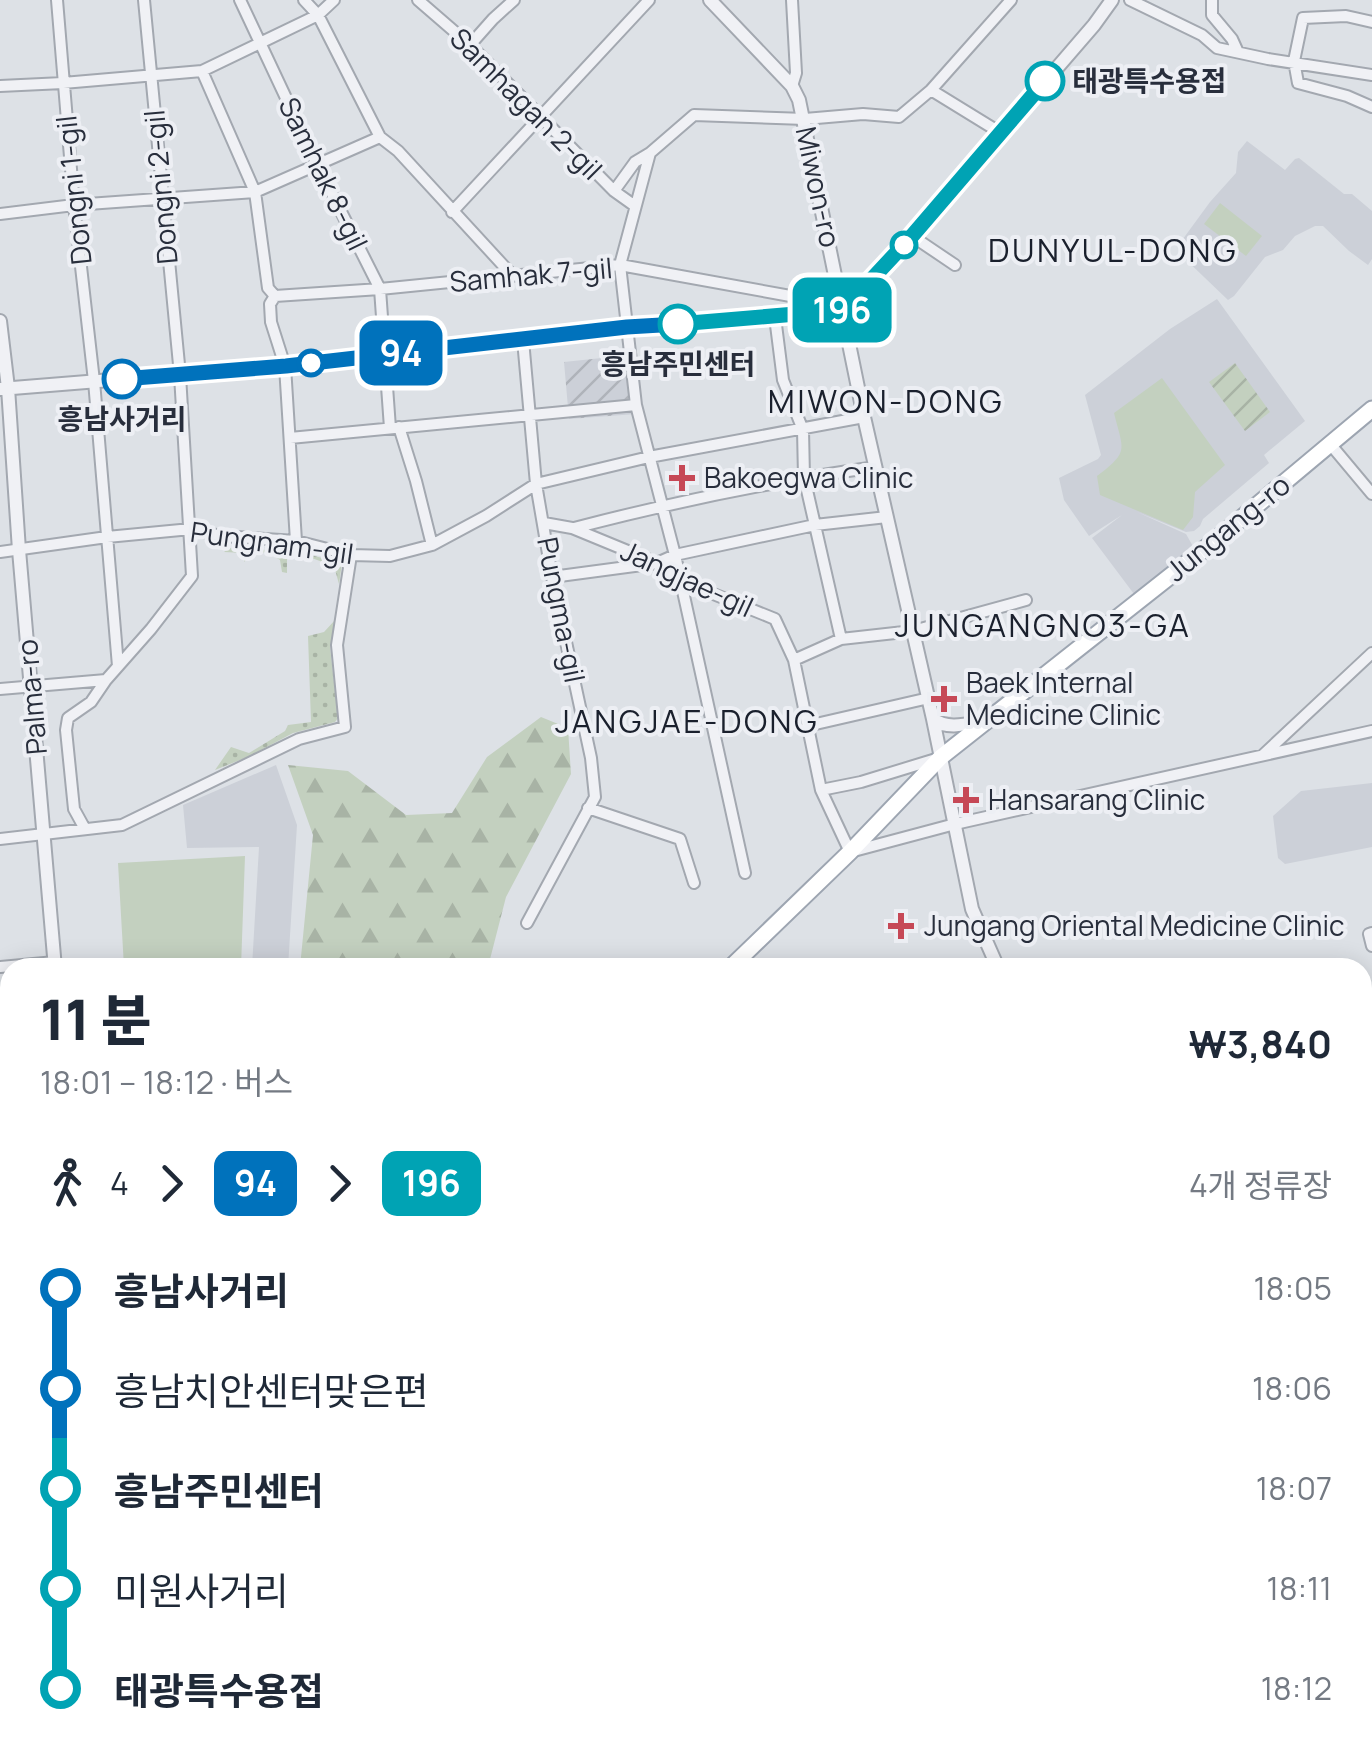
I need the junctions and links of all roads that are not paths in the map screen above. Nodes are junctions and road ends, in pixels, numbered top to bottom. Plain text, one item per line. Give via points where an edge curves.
1 (58, 0) edge
2 (144, 0) edge
3 (240, 0) edge
4 (304, 0) edge
5 (334, 0) edge
6 (418, 0) edge
7 (514, 0) edge
8 (649, 0) edge
9 (710, 0) edge
10 (792, 0) edge
11 (1011, 0) edge
12 (1112, 0) edge
13 (1130, 0) edge
14 (1212, 0) edge
15 (318, 15) junction
16 (1372, 22) edge
17 (260, 42) junction
18 (470, 45) junction
19 (1237, 50) junction
20 (1294, 61) junction
21 (202, 70) junction
22 (151, 75) junction
23 (1372, 75) edge
24 (64, 83) junction
25 (0, 86) edge
26 (792, 86) junction
27 (931, 90) junction
28 (1372, 106) edge
29 (541, 116) junction
30 (804, 119) junction
31 (1002, 129) junction
32 (380, 136) junction
33 (650, 153) junction
34 (317, 164) junction
35 (614, 190) junction
36 (256, 192) junction
37 (162, 199) junction
38 (74, 204) junction
39 (635, 206) junction
40 (452, 212) junction
41 (0, 214) edge
42 (912, 236) junction
43 (620, 265) junction
44 (955, 265) dead end
45 (513, 276) junction
46 (380, 289) junction
47 (275, 296) junction
48 (843, 310) junction
49 (775, 317) junction
50 (0, 321) edge
51 (627, 327) junction
52 (523, 340) junction
53 (385, 354) junction
54 (286, 366) junction
55 (180, 375) junction
56 (94, 380) junction
57 (4, 389) edge
58 (636, 405) junction
59 (1372, 409) edge
60 (529, 415) junction
61 (864, 417) junction
62 (394, 428) junction
63 (803, 430) junction
64 (290, 438) junction
65 (1331, 445) junction
66 (649, 457) junction
67 (876, 468) junction
68 (804, 477) junction
69 (536, 484) junction
70 (1372, 494) edge
71 (660, 506) junction
72 (886, 517) junction
73 (544, 523) junction
74 (815, 525) junction
75 (572, 528) junction
76 (190, 529) junction
77 (107, 536) junction
78 (296, 541) junction
79 (432, 545) junction
80 (19, 550) junction
81 (0, 552) edge
82 (675, 555) junction
83 (351, 556) junction
84 (657, 563) junction
85 (552, 578) junction
86 (679, 580) junction
87 (1026, 600) dead end
88 (912, 631) junction
89 (841, 639) junction
90 (1372, 653) edge
91 (794, 660) junction
92 (118, 666) junction
93 (106, 680) junction
94 (31, 686) junction
95 (0, 690) edge
96 (928, 698) junction
97 (933, 720) junction
98 (990, 720) junction
99 (807, 726) junction
100 (1372, 731) edge
101 (942, 757) junction
102 (1260, 758) junction
103 (821, 790) junction
104 (588, 808) junction
105 (955, 824) junction
106 (86, 830) junction
107 (44, 834) junction
108 (0, 839) edge
109 (850, 852) junction
110 (745, 874) dead end
111 (694, 883) dead end
112 (527, 923) dead end
113 (1372, 934) edge
114 (1372, 946) edge
115 (54, 958) edge
116 (740, 958) edge
117 (994, 958) edge

1 - 24 street, Dongni 1-gil
2 - 22 street, Dongni 2-gil
3 - 17 street, Samhak 8-gil
4 - 15 street
5 - 15 street
6 - 18 street, Samhagan 2-gil
7 - 18 street
8 - 29 street
9 - 26 street, Miwon-ro
10 - 26 street
11 - 27 street
12 - 31 street
13 - 19 street via 1218,48
14 - 19 street via 1212,15
15 - 17 street
15 - 32 street
16 - 20 street via 1302,18
17 - 21 street
17 - 34 street, Samhak 8-gil
18 - 29 street, Samhagan 2-gil
19 - 20 street
20 - 23 street
20 - 28 street via 1298,83
21 - 22 street
21 - 36 street
22 - 24 street
22 - 37 street, Dongni 2-gil
24 - 25 street
24 - 38 street, Dongni 1-gil
26 - 30 street, Miwon-ro
27 - 30 street via 900,117
27 - 31 street
29 - 35 street, Samhagan 2-gil
29 - 40 street
30 - 33 street via 694,115
30 - 48 street, Miwon-ro
31 - 42 street
32 - 34 street
32 - 40 street
33 - 35 street via 634,162
33 - 39 street
34 - 36 street
34 - 46 street, Samhak 8-gil
35 - 39 street, Samhagan 2-gil
36 - 37 street
36 - 47 street via 268,288
37 - 38 street
37 - 55 street, Dongni 2-gil
38 - 41 street
38 - 56 street, Dongni 1-gil
39 - 43 street
40 - 45 street
42 - 44 street
42 - 48 street
43 - 45 street, Samhak 7-gil
43 - 48 street, Samhak 7-gil
43 - 51 street
45 - 46 street, Samhak 7-gil
46 - 47 street, Samhak 7-gil
46 - 53 street, Samhak 8-gil
47 - 54 street via 271,322
48 - 49 street
48 - 61 street, Miwon-ro
49 - 51 street
49 - 63 street via 783,380
50 - 57 street, Palma-ro
51 - 52 street
51 - 58 street
52 - 53 street
52 - 60 street, Pungma-gil
53 - 54 street
53 - 62 street, Samhak 8-gil
54 - 55 street
54 - 64 street
55 - 56 street
55 - 76 street, Dongni 2-gil
56 - 57 street
56 - 77 street, Dongni 1-gil
57 - 80 street, Palma-ro
58 - 60 street
58 - 66 street
59 - 65 main road, Jungang-ro
60 - 62 street
60 - 69 street, Pungma-gil
61 - 63 street, Pungnam-gil
61 - 67 street, Miwon-ro
62 - 64 street
62 - 79 street, Samhak 8-gil
63 - 66 street, Pungnam-gil
63 - 68 street
64 - 78 street
65 - 70 street
65 - 98 main road, Jungang-ro
66 - 69 street, Pungnam-gil
66 - 71 street
67 - 68 street
67 - 72 street, Miwon-ro
68 - 71 street
68 - 74 street
69 - 73 street, Pungma-gil
69 - 79 street, Pungnam-gil
71 - 75 street
71 - 82 street
72 - 74 street
72 - 88 street, Miwon-ro
73 - 75 street, Jangjae-gil
73 - 85 street, Pungma-gil
74 - 82 street
74 - 89 street
75 - 84 street, Jangjae-gil
76 - 77 street, Pungnam-gil
76 - 78 street, Pungnam-gil
76 - 92 street, Dongni 2-gil via 192,576
77 - 80 street, Pungnam-gil
77 - 92 street, Dongni 1-gil
78 - 83 street, Pungnam-gil
79 - 83 street, Pungnam-gil via 390,556
80 - 81 street, Pungnam-gil
80 - 94 street, Palma-ro
82 - 84 street
82 - 86 street
83 - 106 street via 337,645 345,727 299,739 122,825
84 - 85 street
84 - 86 street, Jangjae-gil
85 - 104 street, Pungma-gil via 590,758 595,797
86 - 91 street, Jangjae-gil via 775,619
86 - 110 street
87 - 88 street
88 - 89 street
88 - 96 street, Miwon-ro
89 - 91 street
90 - 102 street
91 - 99 street, Jangjae-gil
92 - 93 street, Dongni 2-gil
93 - 94 street
93 - 106 street, Dongni 2-gil via 68,718 66,730 74,809
94 - 95 street
94 - 107 street, Palma-ro
96 - 97 street, Miwon-ro
96 - 99 street
97 - 98 street via 958,726
97 - 101 street, Miwon-ro
98 - 101 main road, Jungang-ro
99 - 103 street, Jangjae-gil
100 - 102 street, Jungang-ro
101 - 103 street, Jungang-ro
101 - 105 street, Miwon-ro
101 - 109 main road, Jungang-ro
102 - 105 street, Jungang-ro
103 - 109 street, Jangjae-gil
104 - 111 street via 680,840
104 - 112 street, Pungma-gil
105 - 109 street, Jungang-ro
105 - 117 street, Miwon-ro via 972,909
106 - 107 street
107 - 108 street
107 - 115 street, Palma-ro
109 - 116 main road, Jungang-ro
113 - 114 street

